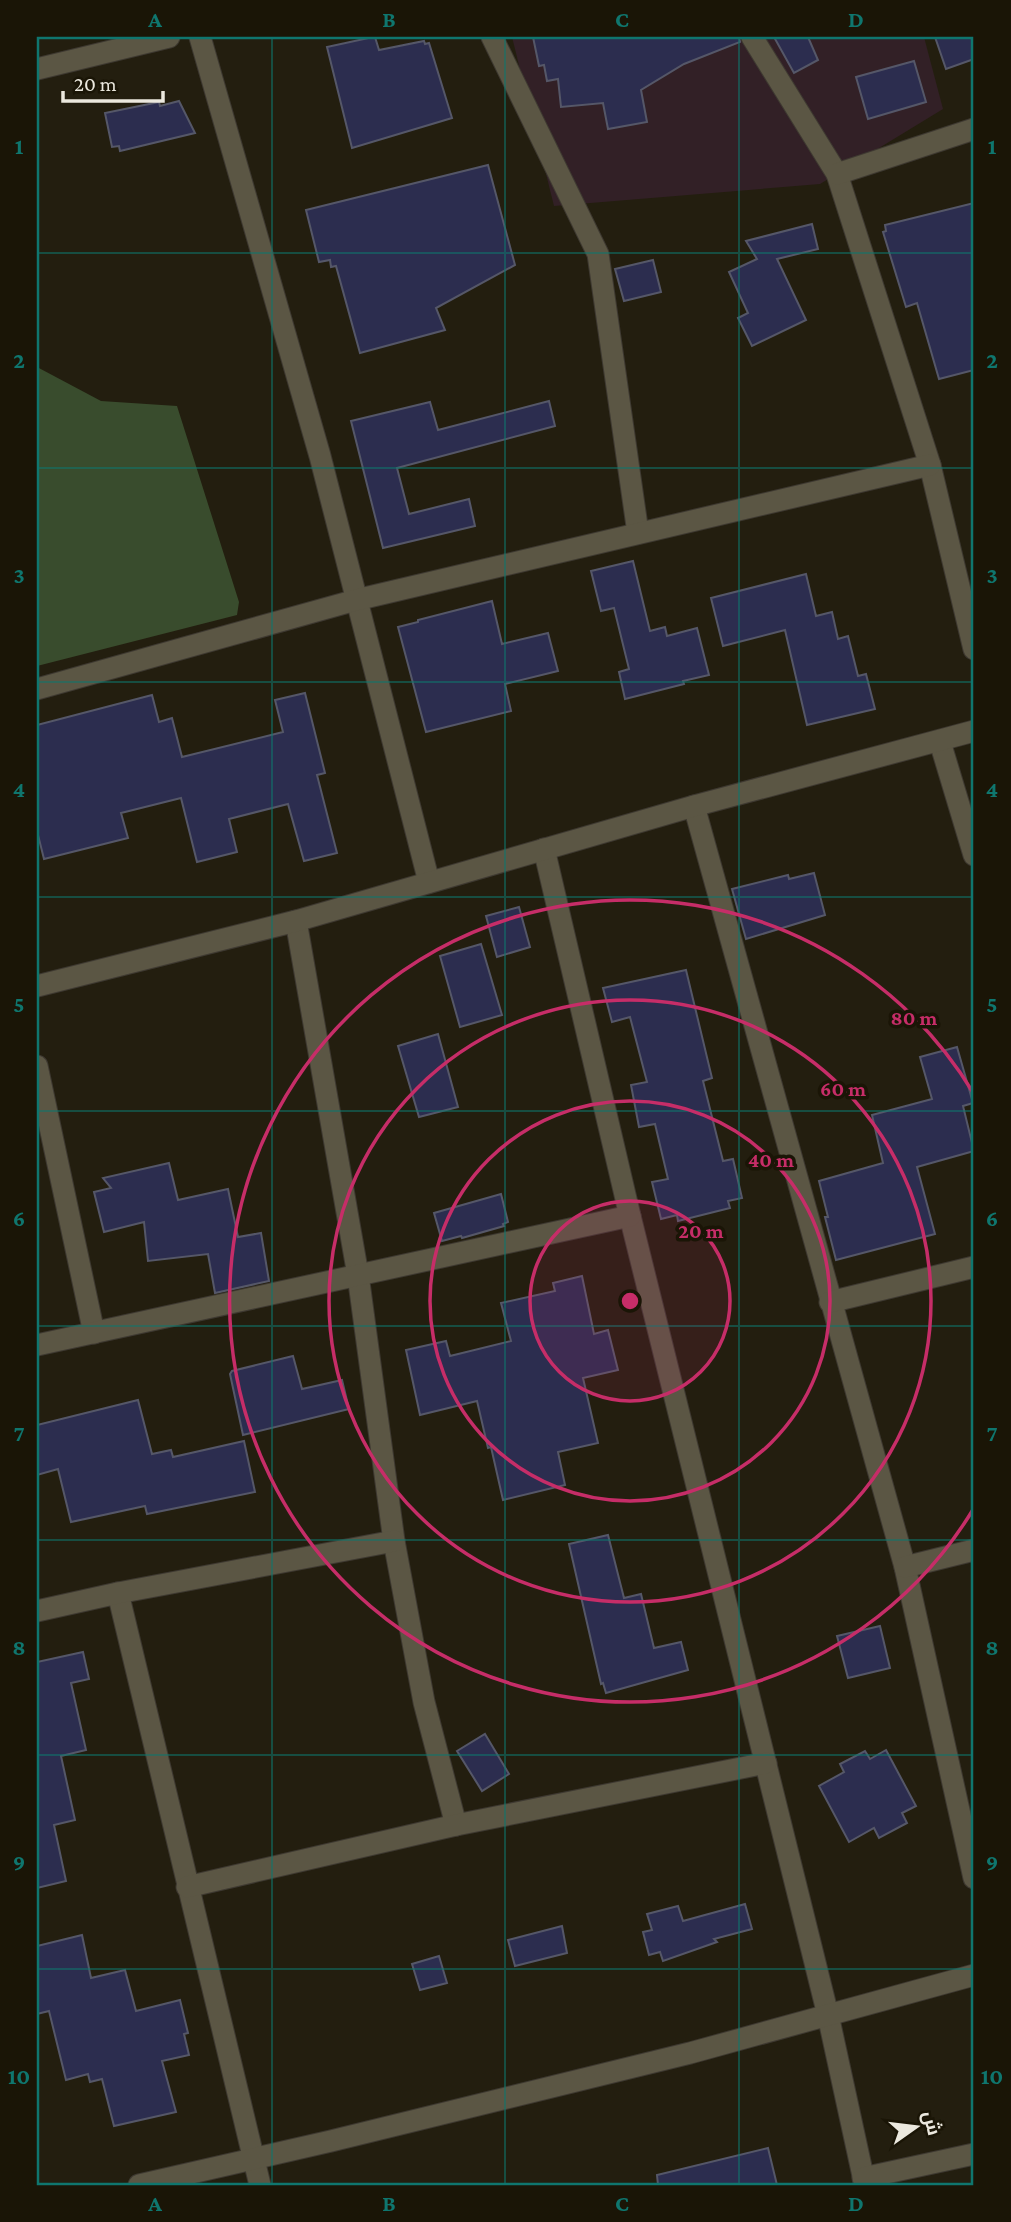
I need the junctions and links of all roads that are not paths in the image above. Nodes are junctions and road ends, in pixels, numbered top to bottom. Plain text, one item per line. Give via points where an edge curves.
1 (169, 37) edge
2 (200, 37) edge
3 (492, 37) edge
4 (751, 37) edge
5 (37, 69) edge
6 (974, 129) edge
7 (837, 174) junction
8 (930, 465) junction
9 (638, 533) junction
10 (356, 600) junction
11 (974, 649) edge
12 (37, 689) edge
13 (974, 731) edge
14 (940, 742) junction
15 (694, 806) junction
16 (544, 849) junction
17 (974, 855) edge
18 (429, 882) junction
19 (296, 920) junction
20 (37, 986) edge
21 (37, 1066) edge
22 (630, 1216) junction
23 (974, 1267) edge
24 (358, 1275) junction
25 (830, 1302) junction
26 (94, 1333) junction
27 (37, 1345) edge
28 (394, 1541) junction
29 (974, 1550) edge
30 (905, 1567) junction
31 (118, 1593) junction
32 (37, 1611) edge
33 (766, 1763) junction
34 (456, 1825) junction
35 (974, 1878) edge
36 (187, 1886) junction
37 (974, 1975) edge
38 (828, 2015) junction
39 (974, 2154) edge
40 (252, 2159) junction
41 (864, 2181) edge
42 (139, 2185) edge
43 (260, 2185) edge

1 - 5 street
2 - 10 street via 320,456
3 - 9 street via 598,254
4 - 7 street
6 - 7 street
7 - 8 street
8 - 9 street
8 - 11 street
9 - 10 street
10 - 12 street
10 - 18 street
13 - 14 street
14 - 15 street
14 - 17 street
15 - 16 street
15 - 25 street
16 - 18 street
16 - 22 street
18 - 19 street
19 - 20 street
19 - 24 street
21 - 26 street
22 - 24 street
22 - 33 street
23 - 25 street
24 - 26 street
24 - 28 street
25 - 30 street
26 - 27 street
28 - 31 street
28 - 34 street via 424,1702
29 - 30 street
30 - 35 street
31 - 32 street
31 - 36 street
33 - 34 street
33 - 38 street
34 - 36 street
36 - 40 street
37 - 38 street
38 - 40 street
38 - 41 street
39 - 41 street
40 - 42 street
40 - 43 street

